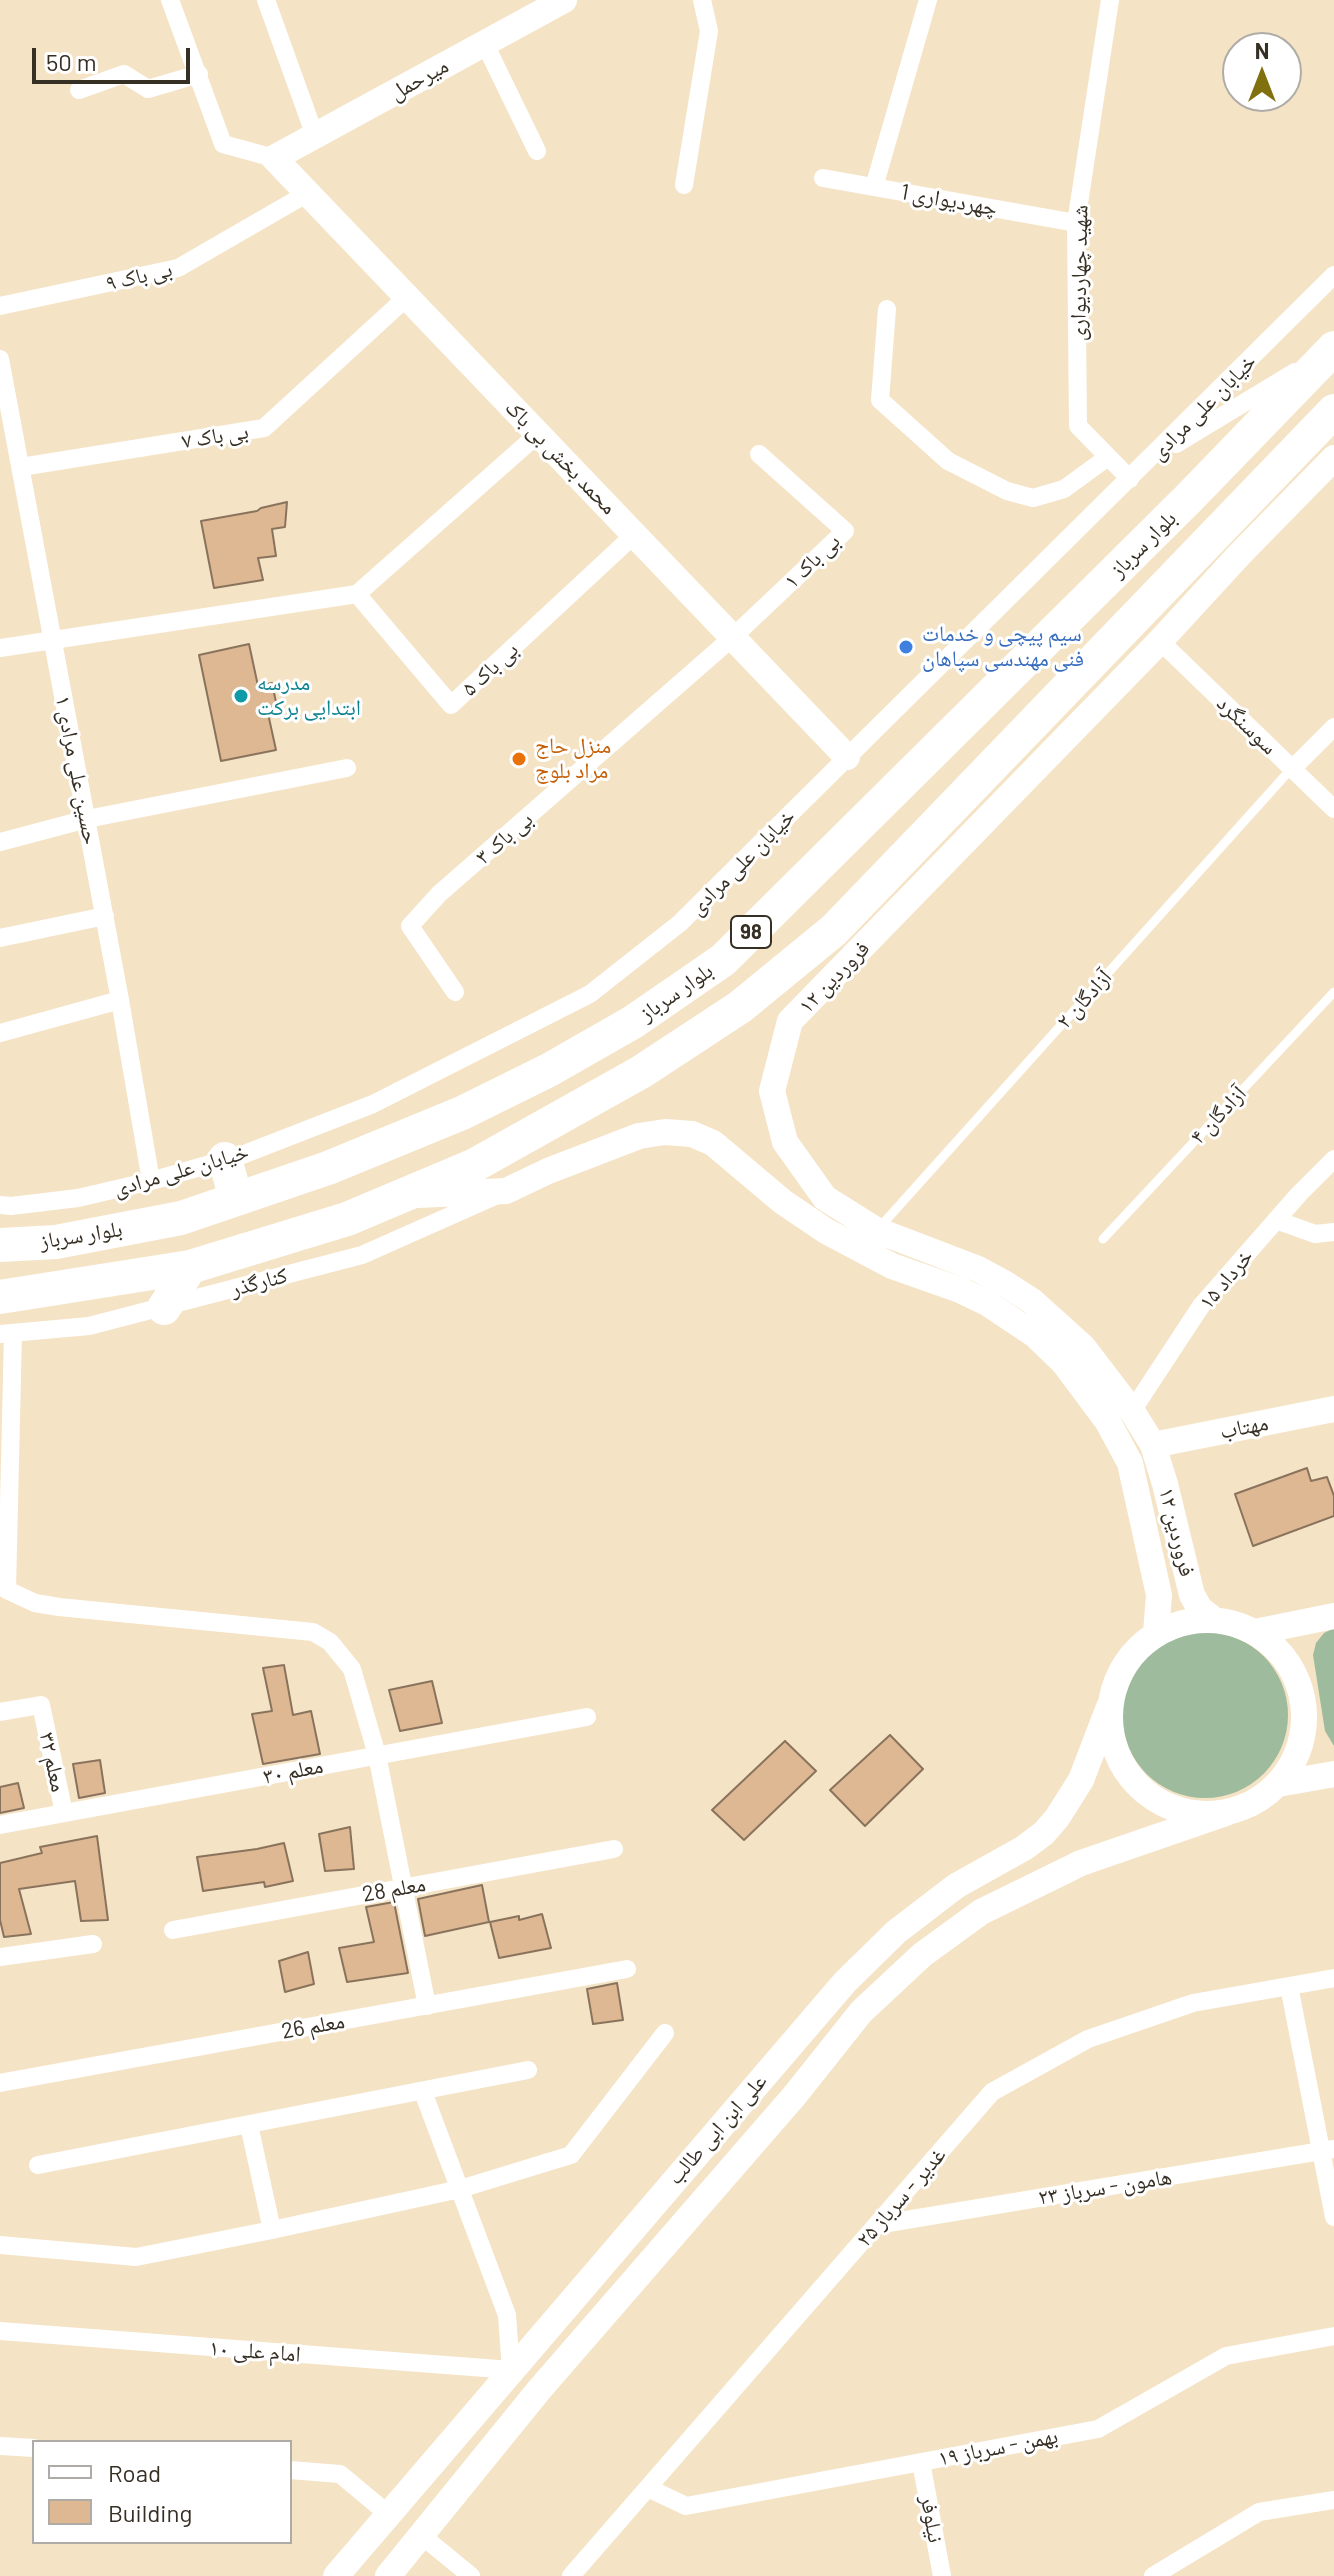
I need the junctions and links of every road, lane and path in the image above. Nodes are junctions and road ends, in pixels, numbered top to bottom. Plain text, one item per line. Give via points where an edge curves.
1 (170, 0) edge
2 (266, 0) edge
3 (702, 0) edge
4 (928, 0) edge
5 (1110, 0) edge
6 (562, 1) edge
7 (485, 44) junction
8 (199, 74) junction
9 (79, 90) dead end
10 (315, 136) junction
11 (537, 151) dead end
12 (274, 158) junction
13 (823, 178) dead end
14 (684, 185) dead end
15 (874, 187) junction
16 (308, 193) junction
17 (1076, 223) junction
18 (1334, 275) edge
19 (407, 297) junction
20 (0, 306) edge
21 (887, 309) dead end
22 (1333, 349) edge
23 (0, 359) edge
24 (1334, 411) edge
25 (538, 434) junction
26 (759, 454) dead end
27 (1108, 457) junction
28 (1334, 458) edge
29 (1150, 460) junction
30 (21, 467) junction
31 (1130, 479) junction
32 (1257, 489) junction
33 (635, 534) junction
34 (1240, 554) junction
35 (357, 594) junction
36 (733, 637) junction
37 (52, 639) junction
38 (1160, 641) junction
39 (0, 648) edge
40 (1334, 727) edge
41 (847, 757) junction
42 (347, 768) dead end
43 (1292, 769) junction
44 (1334, 809) edge
45 (87, 819) junction
46 (0, 842) edge
47 (105, 916) junction
48 (0, 938) edge
49 (455, 992) dead end
50 (1334, 992) edge
51 (120, 1000) junction
52 (0, 1033) edge
53 (225, 1159) junction
54 (1334, 1159) edge
55 (151, 1181) junction
56 (506, 1191) junction
57 (403, 1195) junction
58 (236, 1199) junction
59 (0, 1205) edge
60 (1276, 1220) junction
61 (876, 1230) junction
62 (1334, 1232) edge
63 (1103, 1239) dead end
64 (0, 1245) edge
65 (190, 1267) junction
66 (0, 1297) edge
67 (164, 1308) junction
68 (6, 1334) edge
69 (1334, 1409) edge
70 (1120, 1416) junction
71 (1153, 1445) junction
72 (3, 1591) edge
73 (1334, 1616) edge
74 (1213, 1619) junction
75 (1255, 1632) junction
76 (1156, 1633) junction
77 (1109, 1707) junction
78 (0, 1712) edge
79 (587, 1717) dead end
80 (377, 1755) junction
81 (1334, 1774) edge
82 (1278, 1784) junction
83 (64, 1813) junction
84 (1226, 1813) junction
85 (0, 1825) edge
86 (614, 1849) dead end
87 (404, 1887) junction
88 (173, 1930) dead end
89 (93, 1944) dead end
90 (0, 1957) edge
91 (627, 1969) dead end
92 (1334, 1978) edge
93 (1289, 1986) junction
94 (427, 2006) junction
95 (665, 2033) dead end
96 (528, 2070) dead end
97 (0, 2083) edge
98 (423, 2092) junction
99 (249, 2125) junction
100 (1328, 2150) edge
101 (38, 2165) dead end
102 (460, 2189) junction
103 (1334, 2217) edge
104 (876, 2225) junction
105 (272, 2230) junction
106 (0, 2245) edge
107 (0, 2331) edge
108 (1334, 2336) edge
109 (511, 2370) junction
110 (539, 2390) junction
111 (0, 2446) edge
112 (32, 2448) edge
113 (921, 2462) junction
114 (292, 2470) edge
115 (648, 2488) junction
116 (1334, 2500) edge
117 (388, 2514) junction
118 (421, 2535) junction
119 (336, 2576) edge
120 (388, 2576) edge
121 (471, 2576) edge
122 (571, 2576) edge
123 (942, 2576) edge
124 (1153, 2576) edge

1 - 8 street
2 - 10 street
3 - 14 street via 709,31
4 - 15 street
5 - 17 street, شهید چهاردیواری
6 - 7 street, میرحمل
7 - 10 street, میرحمل
7 - 11 street
8 - 9 street via 148,89 124,74
8 - 12 street via 223,144
10 - 12 street, میرحمل
12 - 16 street, محمد بخش بی باک
13 - 15 street, چهردیواری 1
15 - 17 street, چهردیواری 1
16 - 19 street, محمد بخش بی باک
16 - 20 street, بی باک ۹ via 178,268
17 - 27 street, شهید چهاردیواری via 1078,426
18 - 29 street, خیابان علی مرادی
19 - 25 street, محمد بخش بی باک
19 - 30 street, بی باک ۷ via 264,428
21 - 27 street via 880,400 948,461 1033,498 1064,489
22 - 29 street
22 - 58 highway, بلوار سرباز / 98 via 723,960 633,1022 462,1113
23 - 30 street, حسین علی مرادی ۱
24 - 32 highway, بلوار سرباز / 98
25 - 33 street, محمد بخش بی باک
25 - 35 street
26 - 36 street, بی باک ۱ via 845,531
27 - 31 street, شهید چهاردیواری
28 - 34 street, ۱۲ فروردین
29 - 31 street, خیابان علی مرادی
30 - 37 street, حسین علی مرادی ۱
31 - 41 street, خیابان علی مرادی
32 - 34 street
32 - 57 highway, بلوار سرباز / 98 via 834,930 740,1007 641,1072 473,1166
33 - 35 street, بی باک ۵ via 451,705
33 - 36 street, محمد بخش بی باک
34 - 38 street, ۱۲ فروردین
35 - 37 street
36 - 41 street, محمد بخش بی باک
36 - 49 street, بی باک ۳ via 439,894 410,926
37 - 39 street
37 - 45 street, حسین علی مرادی ۱
38 - 43 street, سوسنگرد
38 - 61 street, ۱۲ فروردین via 790,1021 772,1091 785,1142 825,1198
40 - 43 street
41 - 53 street, خیابان علی مرادی via 680,923 590,994 373,1104
42 - 45 street
43 - 44 street, سوسنگرد
43 - 61 lane, آزادگان ۲
45 - 46 street
45 - 47 street, حسین علی مرادی ۱
47 - 48 street
47 - 51 street, حسین علی مرادی ۱
50 - 63 lane, آزادگان ۴
51 - 52 street
51 - 55 street, حسین علی مرادی ۱
53 - 55 street, خیابان علی مرادی
53 - 58 highway
54 - 60 street, ۱۵ خرداد
55 - 59 street, خیابان علی مرادی via 78,1198
56 - 57 street, ۱۲ فروردین
56 - 67 street, کنارگذر via 362,1255
56 - 70 street, ۱۲ فروردین via 639,1136 692,1134 713,1143 826,1231 892,1266 987,1303 1024,1327
57 - 65 highway, بلوار سرباز / 98 via 347,1219
58 - 64 highway, بلوار سرباز / 98 via 181,1218 56,1242
60 - 62 street via 1315,1234
60 - 70 street, ۱۵ خرداد via 1201,1306
61 - 70 street, ۱۲ فروردین via 978,1269 1032,1301 1083,1347
65 - 66 highway, بلوار سرباز / 98
65 - 67 highway
67 - 68 street, کنارگذر via 89,1326
68 - 72 street
69 - 71 street, مهتاب
70 - 71 street, ۱۲ فروردین
70 - 76 street, ۱۲ فروردین via 1159,1595
71 - 74 street, ۱۲ فروردین via 1192,1595
72 - 80 street via 59,1607 313,1632 330,1642 352,1669
73 - 75 street
74 - 75 street
74 - 76 street via 1183,1622
75 - 82 street via 1280,1651 1304,1700 1301,1745
76 - 77 street via 1132,1652 1116,1678
77 - 84 street via 1111,1737 1121,1765 1141,1789 1166,1806 1196,1814
77 - 109 street, علی ابن ابی طالب via 1081,1780 1044,1833 956,1886 896,1932 845,1982
78 - 83 street, معلم ۳۲ via 41,1705
79 - 80 street, معلم ۳۰
80 - 83 street, معلم ۳۰
80 - 87 street
81 - 82 street
82 - 84 street via 1254,1802
83 - 85 street, معلم ۳۰
84 - 110 street, علی ابن ابی طالب via 1081,1863 981,1912 922,1955 861,2012
86 - 87 street, معلم 28
87 - 88 street, معلم 28
87 - 94 street
89 - 90 street
91 - 94 street, معلم 26
92 - 93 street, غدیر - سرباز ۲۵
93 - 100 street
93 - 104 street, غدیر - سرباز ۲۵ via 1193,2003 1088,2039 992,2092
94 - 97 street, معلم 26
95 - 102 street via 571,2155
96 - 98 street
98 - 99 street
98 - 102 street
99 - 101 street
99 - 105 street
100 - 103 street
100 - 104 street, هامون - سرباز ۲۳
102 - 105 street
102 - 109 street via 507,2315
104 - 115 street, غدیر - سرباز ۲۵
105 - 106 street via 136,2257
107 - 109 street, امام علی ۱۰
108 - 113 street, بهمن - سرباز ۱۹ via 1226,2356 1098,2429
109 - 110 street
109 - 117 street, علی ابن ابی طالب
110 - 118 street, علی ابن ابی طالب
111 - 112 street
113 - 115 street, بهمن - سرباز ۱۹ via 686,2506
113 - 123 street, نیلوفر
114 - 117 street via 340,2474
115 - 122 street, غدیر - سرباز ۲۵
116 - 124 street via 1259,2512
117 - 119 street, علی ابن ابی طالب
118 - 120 street, علی ابن ابی طالب
118 - 121 street

